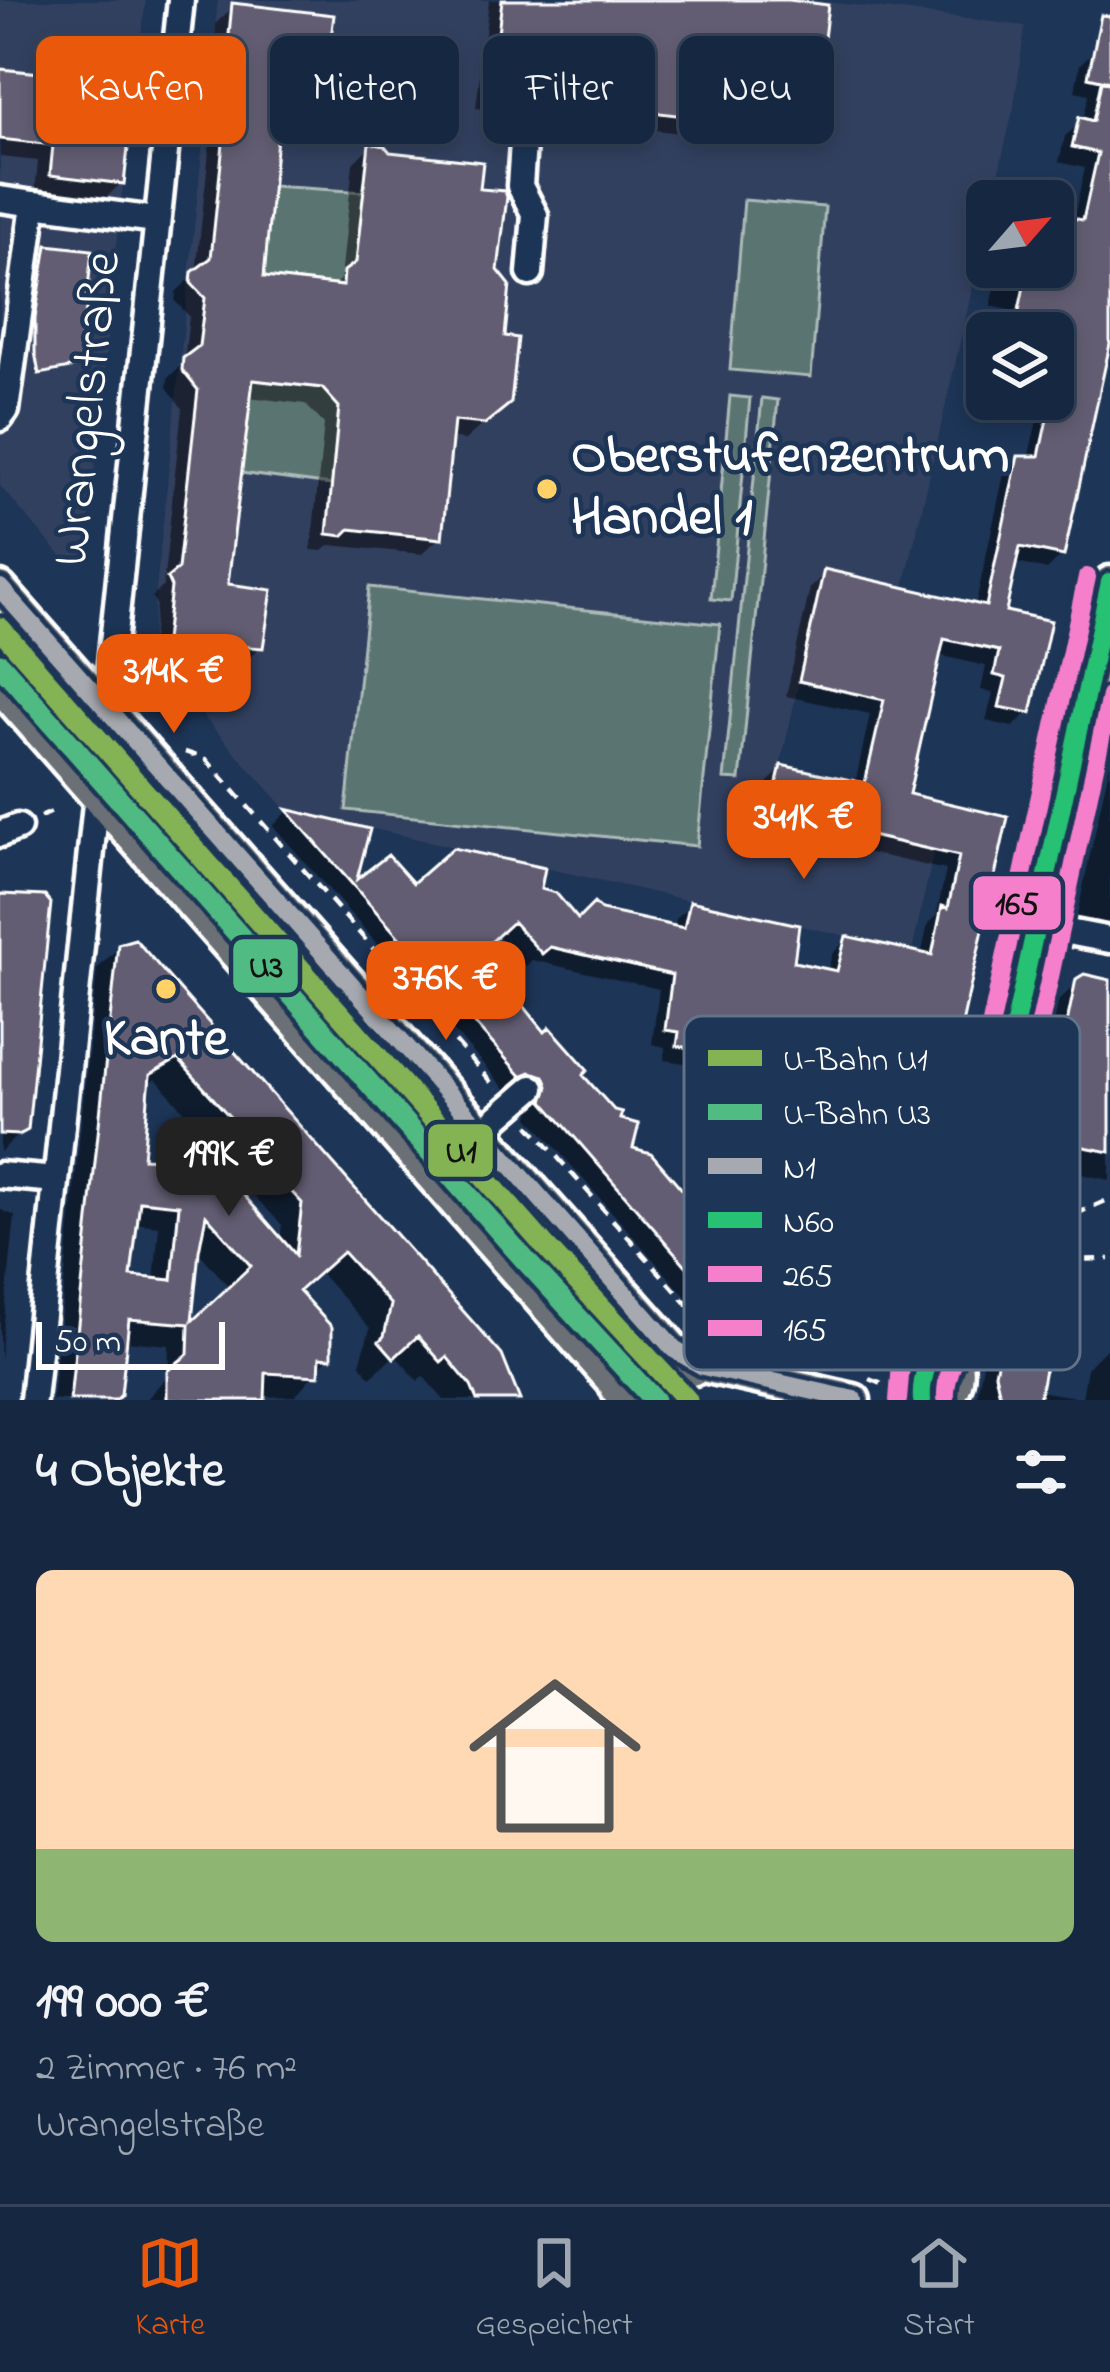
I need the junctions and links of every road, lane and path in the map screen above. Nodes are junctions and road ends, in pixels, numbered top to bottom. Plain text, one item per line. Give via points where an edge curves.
1 (181, 0) edge
2 (523, 144) edge
3 (0, 199) edge
4 (34, 204) junction
5 (156, 220) junction
6 (530, 273) dead end
7 (0, 418) edge
8 (1110, 582) edge
9 (0, 588) edge
10 (0, 638) edge
11 (0, 688) edge
12 (73, 704) dead end
13 (108, 710) junction
14 (174, 749) dead end
15 (134, 787) dead end
16 (98, 798) junction
17 (1037, 926) junction
18 (1110, 940) edge
19 (1017, 1016) edge
20 (532, 1088) dead end
21 (512, 1106) junction
22 (481, 1132) junction
23 (0, 1175) edge
24 (56, 1180) junction
25 (1110, 1199) edge
26 (1080, 1212) edge
27 (1110, 1259) edge
28 (1080, 1260) edge
29 (638, 1310) junction
30 (684, 1320) edge
31 (621, 1340) junction
32 (684, 1351) edge
33 (586, 1352) junction
34 (686, 1370) edge
35 (759, 1370) edge
36 (923, 1370) edge
37 (958, 1370) edge
38 (33, 1400) edge
39 (622, 1400) edge
40 (645, 1400) edge
41 (854, 1400) edge
42 (922, 1400) edge
43 (945, 1400) edge

1 - 5 street, Wrangelstraße
2 - 6 street via 520,186 535,214
3 - 4 street
4 - 5 street
4 - 7 street
5 - 13 street, Wrangelstraße
8 - 17 main road
9 - 13 main road
10 - 12 path via 71,718
11 - 16 main road
13 - 16 street, Wrangelstraße
13 - 22 main road
14 - 21 path via 206,759
15 - 31 path
16 - 24 street, Wrangelstraße
16 - 33 main road
17 - 18 street
17 - 19 main road
20 - 21 street
21 - 22 street
21 - 30 path
22 - 29 main road
23 - 24 street
24 - 38 street, Wrangelstraße
25 - 26 path
27 - 28 path
29 - 31 street
29 - 32 main road
31 - 33 street
33 - 39 main road
34 - 40 main road
35 - 41 main road
36 - 42 main road
37 - 43 main road

